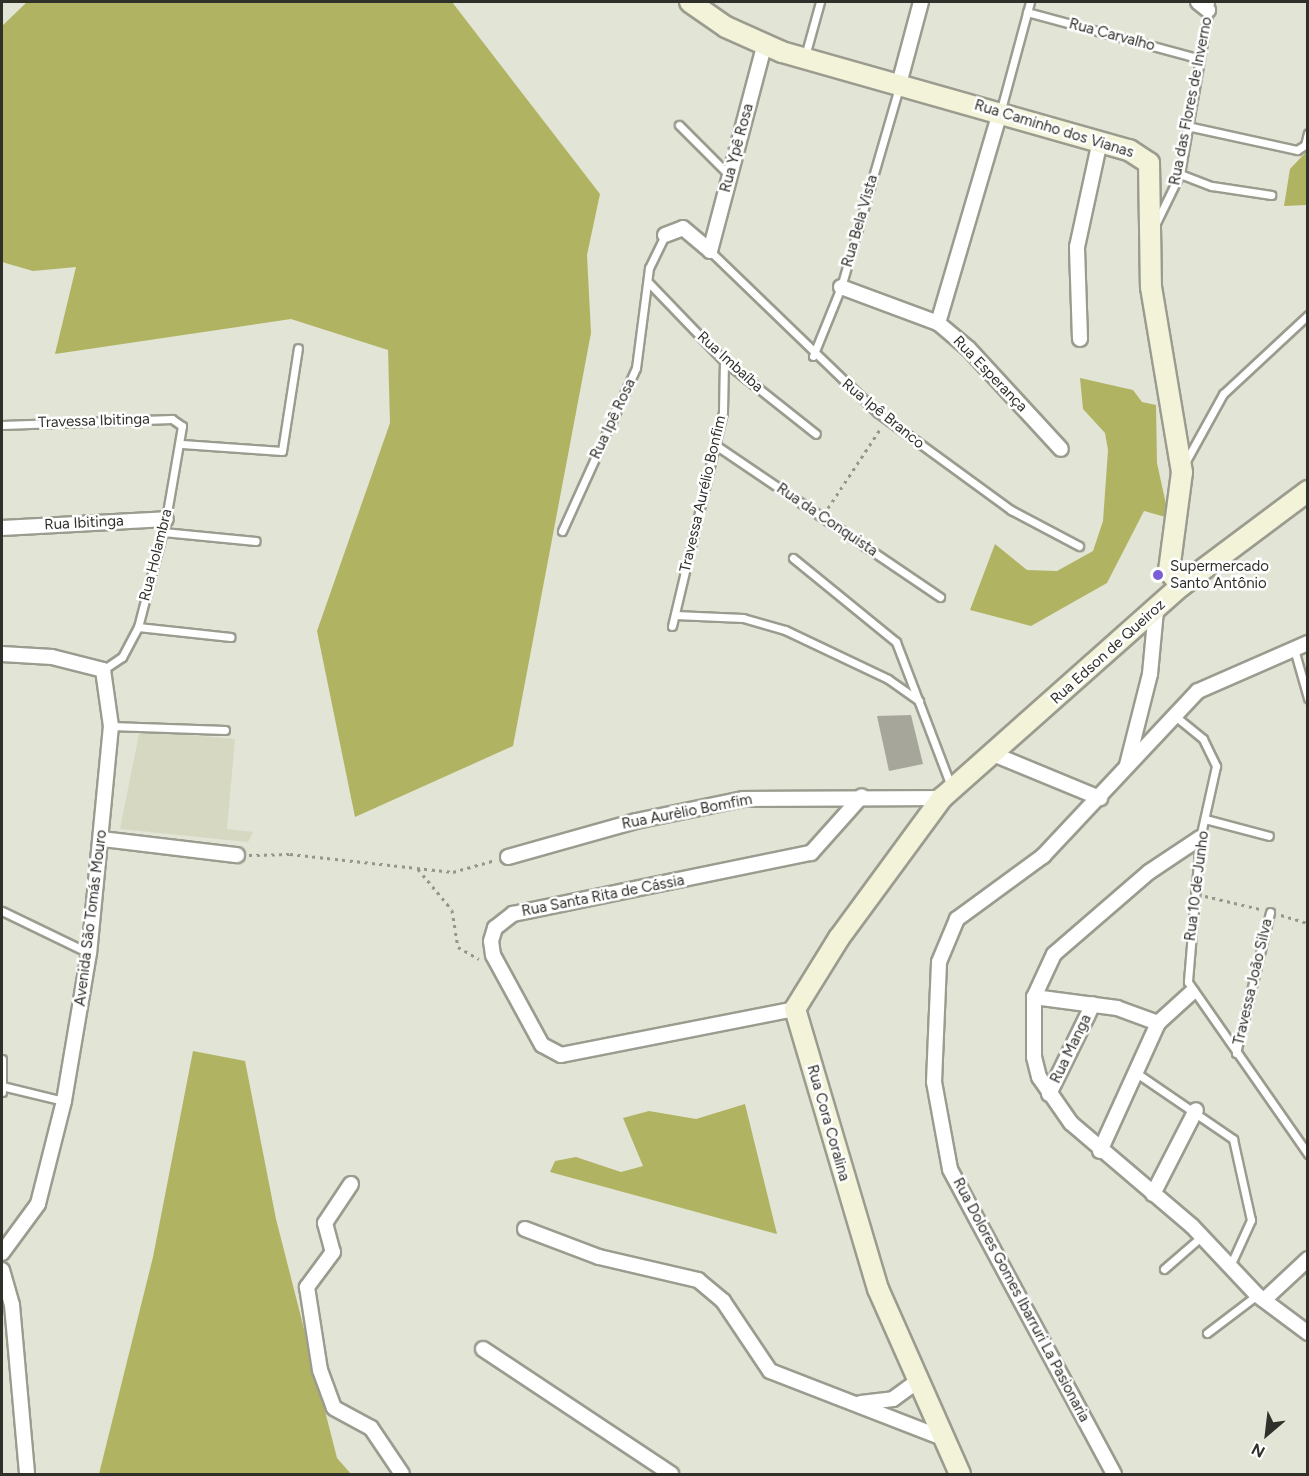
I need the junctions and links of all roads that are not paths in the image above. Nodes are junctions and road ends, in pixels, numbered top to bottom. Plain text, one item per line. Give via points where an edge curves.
1 (690, 2) edge
2 (820, 2) edge
3 (921, 2) edge
4 (1030, 2) edge
5 (1205, 4) edge
6 (708, 8) edge
7 (1027, 12) junction
8 (764, 46) junction
9 (805, 58) junction
10 (1197, 58) junction
11 (900, 84) junction
12 (1000, 112) junction
13 (679, 125) dead end
14 (1187, 126) junction
15 (1308, 134) edge
16 (1100, 141) junction
17 (1180, 174) junction
18 (730, 176) junction
19 (1270, 195) dead end
20 (1151, 230) junction
21 (664, 235) joint
22 (710, 251) junction
23 (649, 283) junction
24 (842, 287) junction
25 (1308, 315) edge
26 (938, 323) junction
27 (1080, 339) dead end
28 (298, 348) dead end
29 (813, 356) junction
30 (724, 361) junction
31 (2, 424) edge
32 (182, 426) joint
33 (816, 434) dead end
34 (182, 444) junction
35 (714, 444) junction
36 (1061, 449) dead end
37 (1182, 472) junction
38 (1308, 491) edge
39 (165, 525) junction
40 (2, 528) edge
41 (562, 531) dead end
42 (256, 541) dead end
43 (1079, 546) dead end
44 (793, 558) dead end
45 (1180, 586) junction
46 (940, 597) dead end
47 (1156, 611) junction
48 (675, 615) junction
49 (672, 626) dead end
50 (138, 627) junction
51 (230, 637) dead end
52 (1301, 646) edge
53 (2, 654) edge
54 (103, 670) junction
55 (1308, 698) edge
56 (919, 701) junction
57 (1175, 715) junction
58 (111, 726) junction
59 (225, 730) dead end
60 (993, 754) junction
61 (1125, 770) junction
62 (947, 793) junction
63 (862, 796) junction
64 (1100, 798) junction
65 (1205, 819) junction
66 (1269, 836) dead end
67 (1200, 838) junction
68 (102, 839) junction
69 (237, 855) road end
70 (508, 857) road end
71 (2, 910) edge
72 (1270, 912) road end
73 (89, 953) junction
74 (1191, 993) junction
75 (1034, 997) junction
76 (1093, 1004) junction
77 (795, 1009) junction
78 (1158, 1023) junction
79 (1236, 1053) junction
80 (2, 1059) edge
81 (1135, 1072) junction
82 (2, 1088) edge
83 (1049, 1094) junction
84 (64, 1101) junction
85 (1196, 1110) junction
86 (1100, 1151) junction
87 (1308, 1154) edge
88 (351, 1184) dead end
89 (1152, 1194) junction
90 (525, 1229) dead end
91 (1201, 1237) junction
92 (2, 1253) edge
93 (1308, 1259) edge
94 (1230, 1266) junction
95 (1164, 1269) dead end
96 (2, 1270) edge
97 (1261, 1297) junction
98 (1207, 1333) dead end
99 (1308, 1333) edge
100 (483, 1349) dead end
101 (918, 1381) junction
102 (855, 1404) junction
103 (945, 1439) junction
104 (27, 1474) edge
105 (402, 1474) edge
106 (671, 1474) edge
107 (960, 1474) edge
108 (1114, 1474) edge

1 - 6 street, Rua Caminho dos Vianas
2 - 9 lane
3 - 11 street
4 - 7 lane
5 - 10 lane, Rua das Flores de Inverno
6 - 8 street, Rua Caminho dos Vianas
7 - 10 lane, Rua Carvalho
7 - 12 lane
8 - 9 street, Rua Caminho dos Vianas
8 - 18 street, Rua Ypê Rosa
9 - 11 street, Rua Caminho dos Vianas
10 - 14 lane, Rua das Flores de Inverno
11 - 12 street, Rua Caminho dos Vianas
11 - 24 lane, Rua Bela Vista
12 - 16 street, Rua Caminho dos Vianas
12 - 26 street
13 - 18 lane
14 - 15 lane via 1297,150 1305,145
14 - 17 lane, Rua das Flores de Inverno
16 - 20 street, Rua Caminho dos Vianas via 1149,163
16 - 27 street via 1077,247
17 - 19 lane via 1212,186
17 - 20 lane, Rua das Flores de Inverno
18 - 22 street, Rua Ypê Rosa
20 - 37 street, Rua Caminho dos Vianas via 1156,336
21 - 22 street via 683,228
21 - 23 lane, Rua Ipê Rosa via 652,255
22 - 29 lane, Rua Ipê Branco
23 - 30 lane, Rua Imbaíba
23 - 41 lane, Rua Ipê Rosa via 636,368
24 - 26 street, Rua Esperança
24 - 29 lane, Rua Bela Vista
25 - 37 lane via 1223,394 1204,421
26 - 36 street, Rua Esperança via 968,348
28 - 34 lane via 282,451
29 - 43 lane, Rua Ipê Branco via 886,419 1011,510
30 - 33 lane, Rua Imbaíba
30 - 35 lane, Travessa Aurélio Bonfim via 723,412
31 - 32 lane, Travessa Ibitinga via 172,419
32 - 34 lane, Rua Holambra
34 - 39 lane, Rua Holambra
35 - 46 lane, Rua da Conquista
35 - 48 lane, Travessa Aurélio Bonfim
37 - 45 street, Rua Caminho dos Vianas via 1169,548 1169,571
38 - 45 street, Rua Edson de Queiroz
39 - 40 street, Rua Ibitinga
39 - 42 lane
39 - 50 lane, Rua Holambra
44 - 56 lane via 874,618 896,642
45 - 47 street, Rua Edson de Queiroz
47 - 60 street, Rua Edson de Queiroz
47 - 61 street via 1144,706
48 - 49 lane, Travessa Aurélio Bonfim
48 - 56 lane via 743,618 785,630 888,679
50 - 51 lane
50 - 54 lane, Rua Holambra via 122,657
52 - 55 lane
52 - 57 street, Rua Dolores Gomes Ibarruri La Pasionaria via 1218,678
53 - 54 street via 52,657
54 - 58 street, Avenida São Tomás Mouro
56 - 62 lane
57 - 61 street, Rua Dolores Gomes Ibarruri La Pasionaria
57 - 65 lane, Rua 10 de Junho via 1212,752 1215,782
58 - 59 lane
58 - 68 street, Avenida São Tomás Mouro
60 - 62 street, Rua Edson de Queiroz
60 - 64 street
61 - 64 street, Rua Dolores Gomes Ibarruri La Pasionaria
62 - 63 street, Rua Aurèlio Bomfim
62 - 77 street via 839,938
63 - 70 street, Rua Aurèlio Bomfim via 743,799 636,821
63 - 77 street, Rua Santa Rita de Cássia via 822,844 795,860 513,914 495,928 491,941 502,971 542,1045 561,1055
64 - 108 street, Rua Dolores Gomes Ibarruri La Pasionaria via 1043,856 972,904 946,937 936,993 934,1082 950,1169
65 - 66 lane
65 - 67 lane, Rua 10 de Junho
67 - 74 lane, Rua 10 de Junho via 1188,966
67 - 75 street via 1149,873 1054,954
68 - 69 street
68 - 73 street, Avenida São Tomás Mouro
71 - 73 lane
72 - 79 lane, Travessa João Silva
73 - 84 street, Avenida São Tomás Mouro
74 - 78 street
74 - 79 lane
75 - 76 street
75 - 83 street via 1034,1056
76 - 78 street
76 - 83 street, Rua Manga
77 - 101 street, Rua Cora Coralina via 878,1289
78 - 81 street
79 - 87 lane
80 - 82 lane
81 - 85 lane
81 - 86 street
82 - 84 lane
83 - 86 street
84 - 92 street, Avenida São Tomás Mouro via 38,1204
85 - 89 street
85 - 94 lane via 1226,1131 1238,1150 1251,1220
86 - 89 street
88 - 105 street via 325,1223 333,1252 307,1287 320,1370 334,1408 371,1428
89 - 91 street
90 - 102 street via 599,1257 698,1280 723,1301 770,1371
91 - 94 street
91 - 95 lane
93 - 97 street
94 - 97 street
96 - 104 street via 12,1305
97 - 98 lane
97 - 99 street
100 - 106 street
101 - 102 street via 893,1399
101 - 103 street, Rua Cora Coralina
102 - 103 street
103 - 107 street, Rua Cora Coralina

